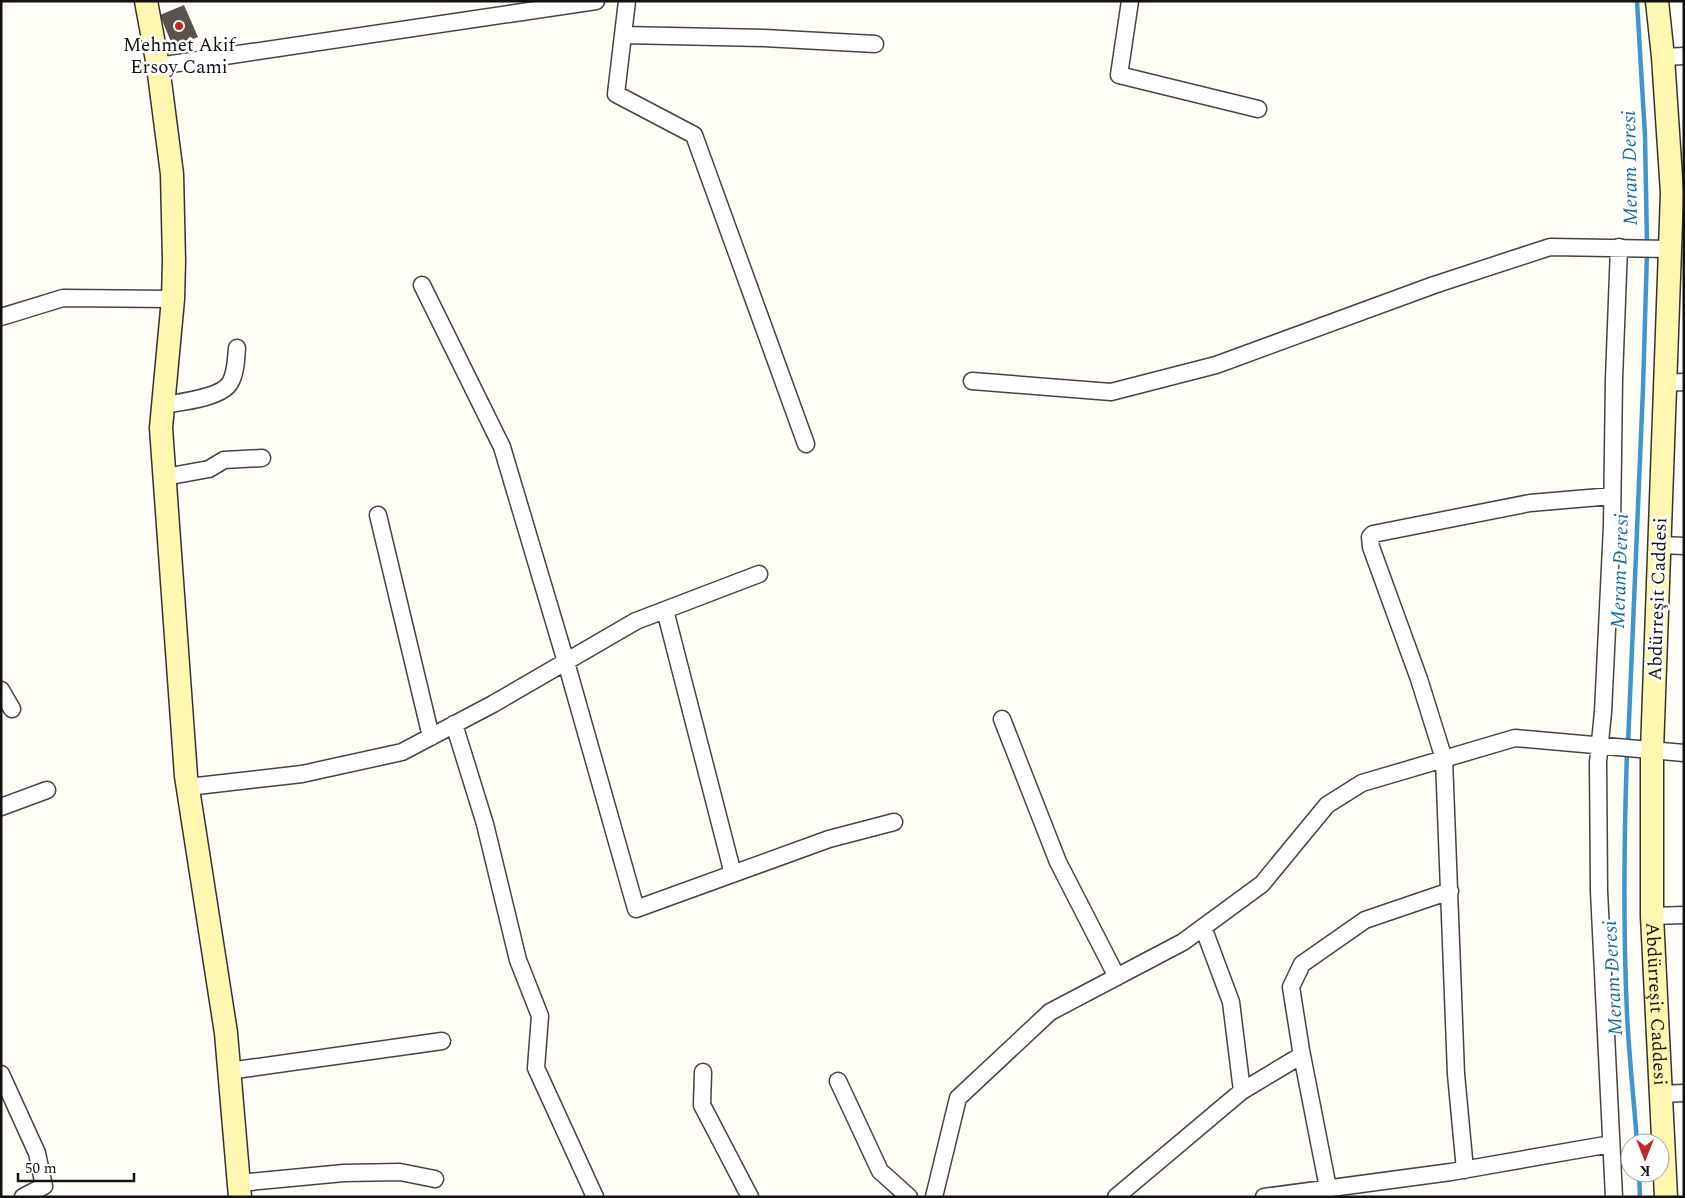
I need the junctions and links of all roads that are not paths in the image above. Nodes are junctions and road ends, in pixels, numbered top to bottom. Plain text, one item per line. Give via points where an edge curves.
1 (146, 1) edge
2 (596, 1) edge
3 (627, 1) edge
4 (1130, 1) edge
5 (1657, 1) edge
6 (623, 35) junction
7 (875, 44) dead end
8 (1674, 56) edge
9 (158, 66) junction
10 (1258, 109) dead end
11 (1678, 193) edge
12 (1626, 248) junction
13 (1664, 249) junction
14 (422, 285) dead end
15 (173, 298) junction
16 (1, 317) edge
17 (236, 348) dead end
18 (972, 381) dead end
19 (1674, 383) edge
20 (164, 405) junction
21 (806, 444) dead end
22 (262, 458) dead end
23 (165, 477) junction
24 (1612, 496) junction
25 (378, 516) dead end
26 (1660, 545) junction
27 (1684, 546) edge
28 (759, 574) dead end
29 (664, 610) junction
30 (566, 662) junction
31 (1, 690) edge
32 (12, 709) dead end
33 (1002, 719) dead end
34 (454, 724) junction
35 (431, 737) junction
36 (1599, 744) junction
37 (1646, 750) junction
38 (1684, 753) edge
39 (1444, 759) junction
40 (188, 788) junction
41 (46, 790) dead end
42 (1, 807) edge
43 (894, 822) dead end
44 (732, 874) junction
45 (1450, 891) junction
46 (1684, 915) edge
47 (1652, 916) junction
48 (1203, 928) junction
49 (1117, 977) junction
50 (442, 1042) dead end
51 (1302, 1055) junction
52 (229, 1071) junction
53 (703, 1072) dead end
54 (1, 1074) edge
55 (838, 1081) dead end
56 (1242, 1091) junction
57 (1684, 1093) edge
58 (1660, 1094) junction
59 (1611, 1144) junction
60 (1465, 1170) junction
61 (435, 1179) dead end
62 (1328, 1188) junction
63 (239, 1190) edge
64 (23, 1197) edge
65 (595, 1197) edge
66 (750, 1197) edge
67 (909, 1197) edge
68 (934, 1197) edge
69 (1116, 1197) edge
70 (1264, 1197) edge
71 (1614, 1197) edge
72 (1666, 1197) edge

1 - 9 main road
2 - 9 street
3 - 6 street
4 - 10 street via 1120,75
5 - 8 main road, Abdürreşit Caddesi
6 - 7 street
6 - 21 street via 616,94 694,135
8 - 11 main road, Abdürreşit Caddesi
9 - 15 main road via 172,174
11 - 13 main road, Abdürreşit Caddesi
12 - 13 street
12 - 18 street via 1550,247 1434,285 1216,366 1111,392
12 - 24 street via 1614,379
13 - 19 main road, Abdürreşit Caddesi
14 - 30 street via 502,447
15 - 16 street via 63,298
15 - 20 main road
17 - 20 street via 229,384 210,396
19 - 26 main road, Abdürreşit Caddesi
20 - 23 main road via 161,428
22 - 23 street via 224,460 209,469
23 - 40 main road
24 - 36 street
24 - 39 street via 1530,503 1370,537
25 - 35 street
26 - 27 street
26 - 37 main road, Abdürreşit Caddesi
28 - 29 street
29 - 30 street via 636,621
29 - 44 street
30 - 34 street
30 - 44 street via 636,909
31 - 32 street
33 - 49 street via 1058,862
34 - 35 street
34 - 65 street via 485,824 518,960 540,1016 536,1068
35 - 40 street via 402,752 302,774
36 - 37 street
36 - 39 street via 1515,738
36 - 59 street via 1598,891
37 - 38 street
37 - 47 main road, Abdürreşit Caddesi
39 - 45 street
39 - 48 street via 1362,783 1327,806 1262,884
40 - 52 main road
41 - 42 street
43 - 44 street via 829,840
45 - 51 street via 1365,920 1302,964 1291,987
45 - 60 street via 1456,1074
46 - 47 street
47 - 58 main road, Abdürreşit Caddesi
48 - 49 street
48 - 56 street via 1231,1002
49 - 68 street via 1050,1012 958,1098
50 - 52 street
51 - 56 street
51 - 62 street
52 - 63 main road
53 - 66 street via 702,1104
54 - 64 street via 37,1153 44,1186
55 - 67 street via 880,1171
56 - 69 street
57 - 58 street
58 - 72 main road, Abdürreşit Caddesi
59 - 60 street
59 - 71 street
60 - 62 street
61 - 63 street via 400,1172 344,1173
62 - 70 street

